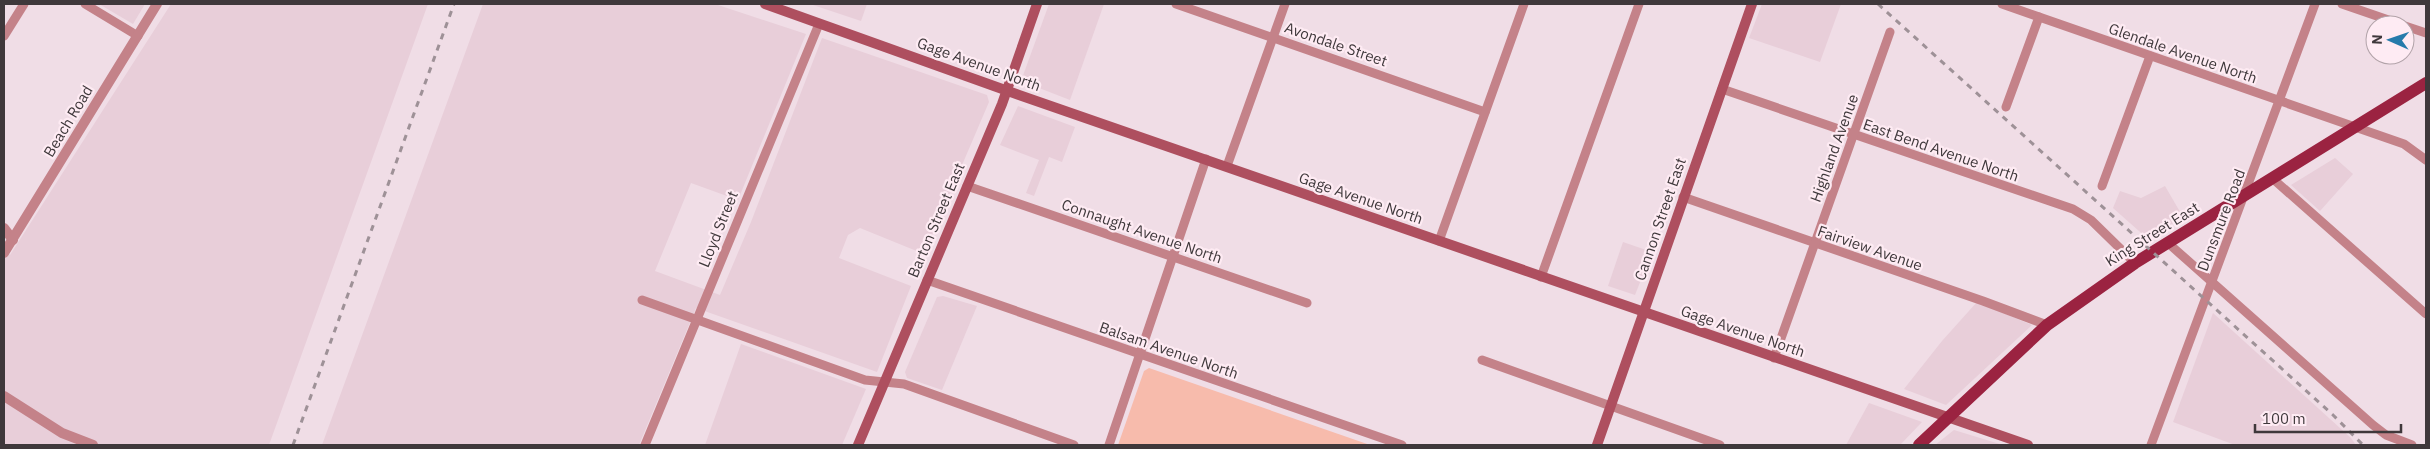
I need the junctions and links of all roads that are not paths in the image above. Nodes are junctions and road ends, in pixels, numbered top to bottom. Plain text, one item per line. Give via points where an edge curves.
1 (24, 4) edge
2 (85, 4) edge
3 (157, 4) edge
4 (765, 4) edge
5 (1037, 4) edge
6 (1176, 4) edge
7 (1285, 4) edge
8 (1524, 4) edge
9 (1639, 4) edge
10 (1752, 4) edge
11 (2002, 4) edge
12 (2314, 4) edge
13 (2342, 4) edge
14 (2374, 15) edge
15 (2039, 17) junction
16 (818, 24) junction
17 (1890, 32) dead end
18 (4, 36) edge
19 (138, 36) junction
20 (1273, 37) junction
21 (2150, 56) junction
22 (2426, 83) edge
23 (1722, 89) junction
24 (1007, 90) junction
25 (2279, 100) junction
26 (2006, 107) dead end
27 (1485, 112) junction
28 (2356, 128) junction
29 (1854, 134) junction
30 (1206, 159) junction
31 (2426, 160) edge
32 (1227, 166) junction
33 (2272, 178) junction
34 (966, 186) junction
35 (2102, 186) dead end
36 (2245, 195) junction
37 (1683, 197) junction
38 (4, 228) edge
39 (13, 240) junction
40 (1439, 241) junction
41 (2168, 243) junction
42 (1815, 244) junction
43 (4, 253) edge
44 (1172, 256) junction
45 (2135, 263) junction
46 (1541, 277) junction
47 (927, 280) junction
48 (2212, 282) junction
49 (642, 300) dead end
50 (1307, 303) dead end
51 (1643, 312) junction
52 (2426, 314) edge
53 (696, 318) junction
54 (2047, 325) junction
55 (1139, 354) junction
56 (1774, 358) junction
57 (1482, 360) dead end
58 (884, 382) junction
59 (4, 396) edge
60 (1611, 408) junction
61 (1948, 418) junction
62 (93, 445) edge
63 (645, 445) edge
64 (858, 445) edge
65 (1074, 445) edge
66 (1108, 445) edge
67 (1402, 445) edge
68 (1598, 445) edge
69 (1720, 445) edge
70 (1919, 445) edge
71 (2028, 445) edge
72 (2151, 445) edge
73 (2412, 445) edge

1 - 18 street
2 - 19 street
3 - 19 street, Beach Road
4 - 16 main road, Gage Avenue North
5 - 24 main road, Barton Street East
6 - 20 street, Avondale Street
7 - 20 street
8 - 27 street
9 - 46 street
10 - 23 main road, Cannon Street East
11 - 15 street, Glendale Avenue North
12 - 25 street, Dunsmure Road
13 - 14 street
15 - 21 street, Glendale Avenue North
15 - 26 street
16 - 24 main road, Gage Avenue North
16 - 53 street, Lloyd Street
17 - 29 street, Highland Avenue
19 - 39 street, Beach Road
20 - 27 street, Avondale Street
20 - 32 street
21 - 25 street, Glendale Avenue North
21 - 35 street
22 - 28 main road, King Street East
23 - 29 street, East Bend Avenue North
23 - 37 main road, Cannon Street East
24 - 30 main road, Gage Avenue North
24 - 34 main road, Barton Street East
25 - 28 street, Glendale Avenue North
25 - 36 street, Dunsmure Road
27 - 40 street
28 - 31 street, Glendale Avenue North via 2404,144
28 - 33 main road, King Street East
29 - 42 street, Highland Avenue
29 - 45 street, East Bend Avenue North via 2073,209 2091,220
30 - 32 main road, Gage Avenue North
30 - 44 street
32 - 40 main road, Gage Avenue North
33 - 36 main road, King Street East
33 - 52 street
34 - 44 street, Connaught Avenue North
34 - 47 main road, Barton Street East
36 - 41 main road, King Street East
36 - 48 street, Dunsmure Road
37 - 42 street, Fairview Avenue
37 - 51 main road, Cannon Street East
38 - 39 street
39 - 43 street, Beach Road
40 - 46 main road, Gage Avenue North
41 - 45 main road, King Street East
41 - 48 street
42 - 54 street, Fairview Avenue
42 - 56 street, Highland Avenue
44 - 50 street, Connaught Avenue North
44 - 55 street
45 - 54 main road, King Street East
46 - 51 main road, Gage Avenue North
47 - 55 street, Balsam Avenue North
47 - 58 main road, Barton Street East
48 - 72 street, Dunsmure Road
48 - 73 street via 2373,425 2386,435
49 - 53 street
51 - 56 main road, Gage Avenue North
51 - 60 main road, Cannon Street East
53 - 58 street via 864,380
53 - 63 street, Lloyd Street
54 - 61 main road, King Street East
55 - 66 street
55 - 67 street, Balsam Avenue North
56 - 61 main road, Gage Avenue North
57 - 60 street
58 - 64 main road, Barton Street East
58 - 65 street via 904,384
59 - 62 street via 62,433
60 - 68 main road, Cannon Street East
60 - 69 street
61 - 70 main road, King Street East
61 - 71 main road, Gage Avenue North

